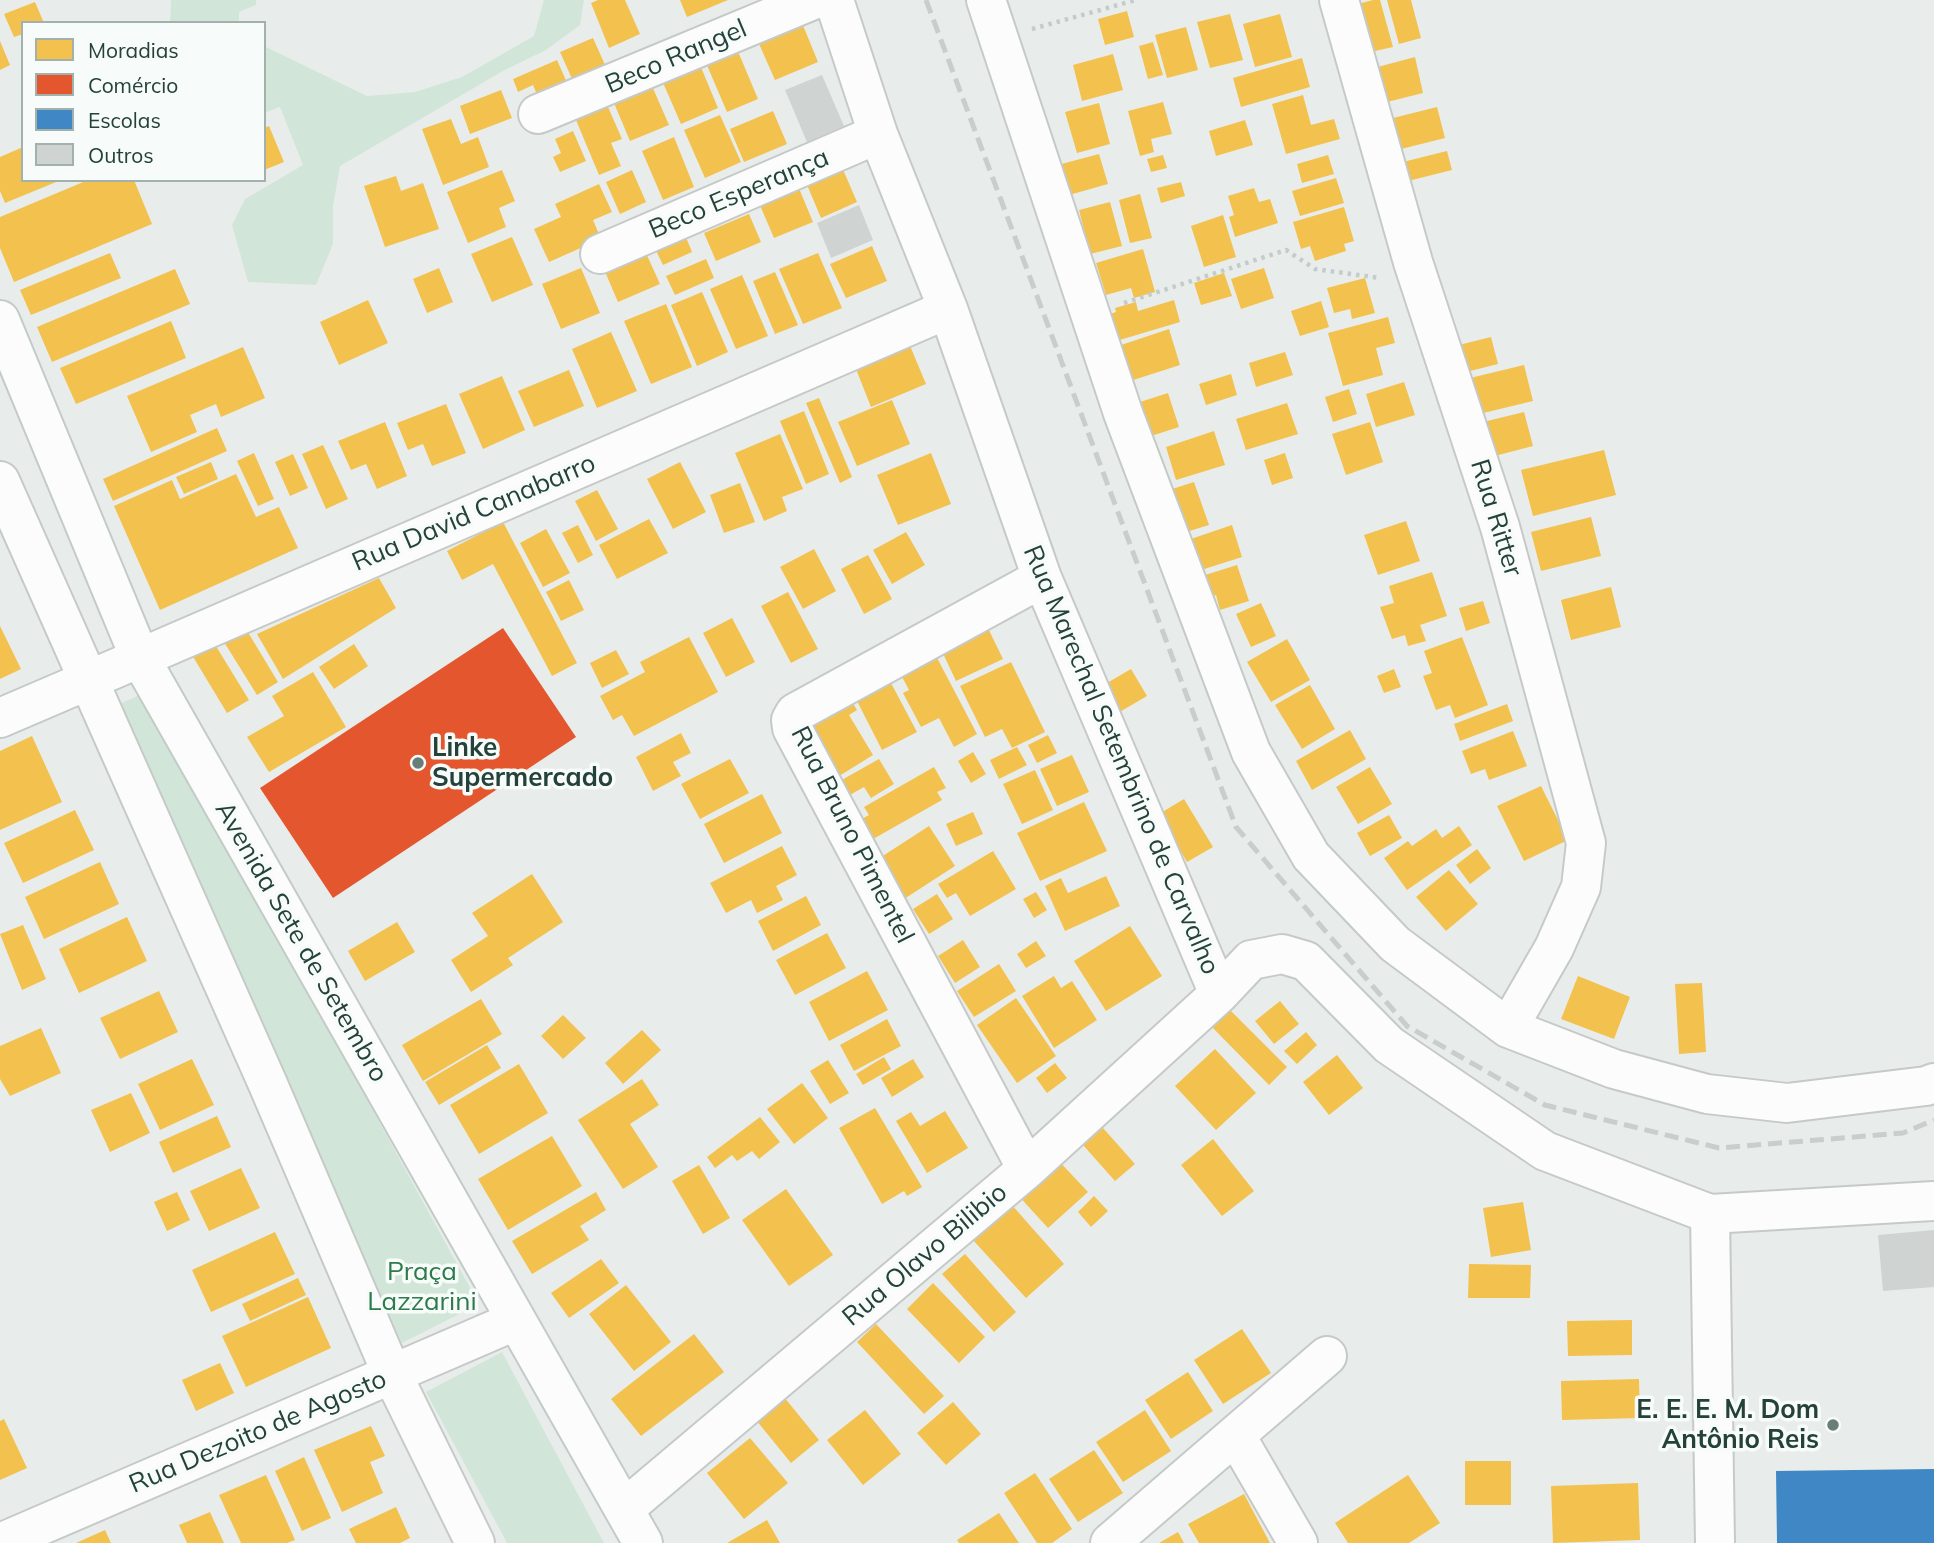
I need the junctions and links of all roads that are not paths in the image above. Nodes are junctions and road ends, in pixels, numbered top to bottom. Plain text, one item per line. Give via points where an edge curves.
1 (813, 0) edge
2 (834, 0) edge
3 (986, 0) edge
4 (1339, 0) edge
5 (538, 114) dead end
6 (878, 134) junction
7 (600, 254) dead end
8 (948, 309) junction
9 (0, 320) edge
10 (0, 481) edge
11 (1042, 578) junction
12 (140, 658) junction
13 (88, 680) junction
14 (0, 718) edge
15 (1219, 994) junction
16 (1508, 1028) junction
17 (1934, 1083) edge
18 (1027, 1169) junction
19 (1934, 1201) edge
20 (1710, 1214) junction
21 (515, 1321) junction
22 (1327, 1356) dead end
23 (392, 1374) junction
24 (1236, 1436) junction
25 (624, 1509) junction
26 (0, 1542) edge
27 (475, 1543) edge
28 (643, 1543) edge
29 (1110, 1543) edge
30 (1298, 1543) edge
31 (1715, 1543) edge

1 - 5 street, Beco Rangel
2 - 6 street, Rua Marechal Setembrino de Carvalho
3 - 16 street via 1123,413 1251,752 1311,856 1395,944
4 - 16 street, Rua Ritter via 1420,284 1500,527 1586,843 1581,887 1554,948
6 - 7 street, Beco Esperança
6 - 8 street, Rua Marechal Setembrino de Carvalho
8 - 11 street, Rua Marechal Setembrino de Carvalho
8 - 12 street, Rua David Canabarro
9 - 12 street, Avenida Sete de Setembro
10 - 13 street
11 - 15 street, Rua Marechal Setembrino de Carvalho
11 - 18 street, Rua Bruno Pimentel via 794,713 792,720
12 - 13 street, Rua David Canabarro
12 - 21 street, Avenida Sete de Setembro
13 - 14 street, Rua David Canabarro
13 - 23 street
15 - 18 street, Rua Olavo Bilibio
15 - 20 street, Rua Marechal Setembrino de Carvalho via 1251,960 1282,954 1306,961 1389,1045 1545,1150
16 - 17 street via 1614,1069 1707,1094 1787,1103
18 - 25 street, Rua Olavo Bilibio
19 - 20 street, Rua Marechal Setembrino de Carvalho
20 - 31 street
21 - 23 street, Rua Dezoito de Agosto
21 - 25 street, Avenida Sete de Setembro
22 - 24 street
23 - 26 street, Rua Dezoito de Agosto
23 - 27 street
24 - 29 street
24 - 30 street
25 - 28 street, Avenida Sete de Setembro

